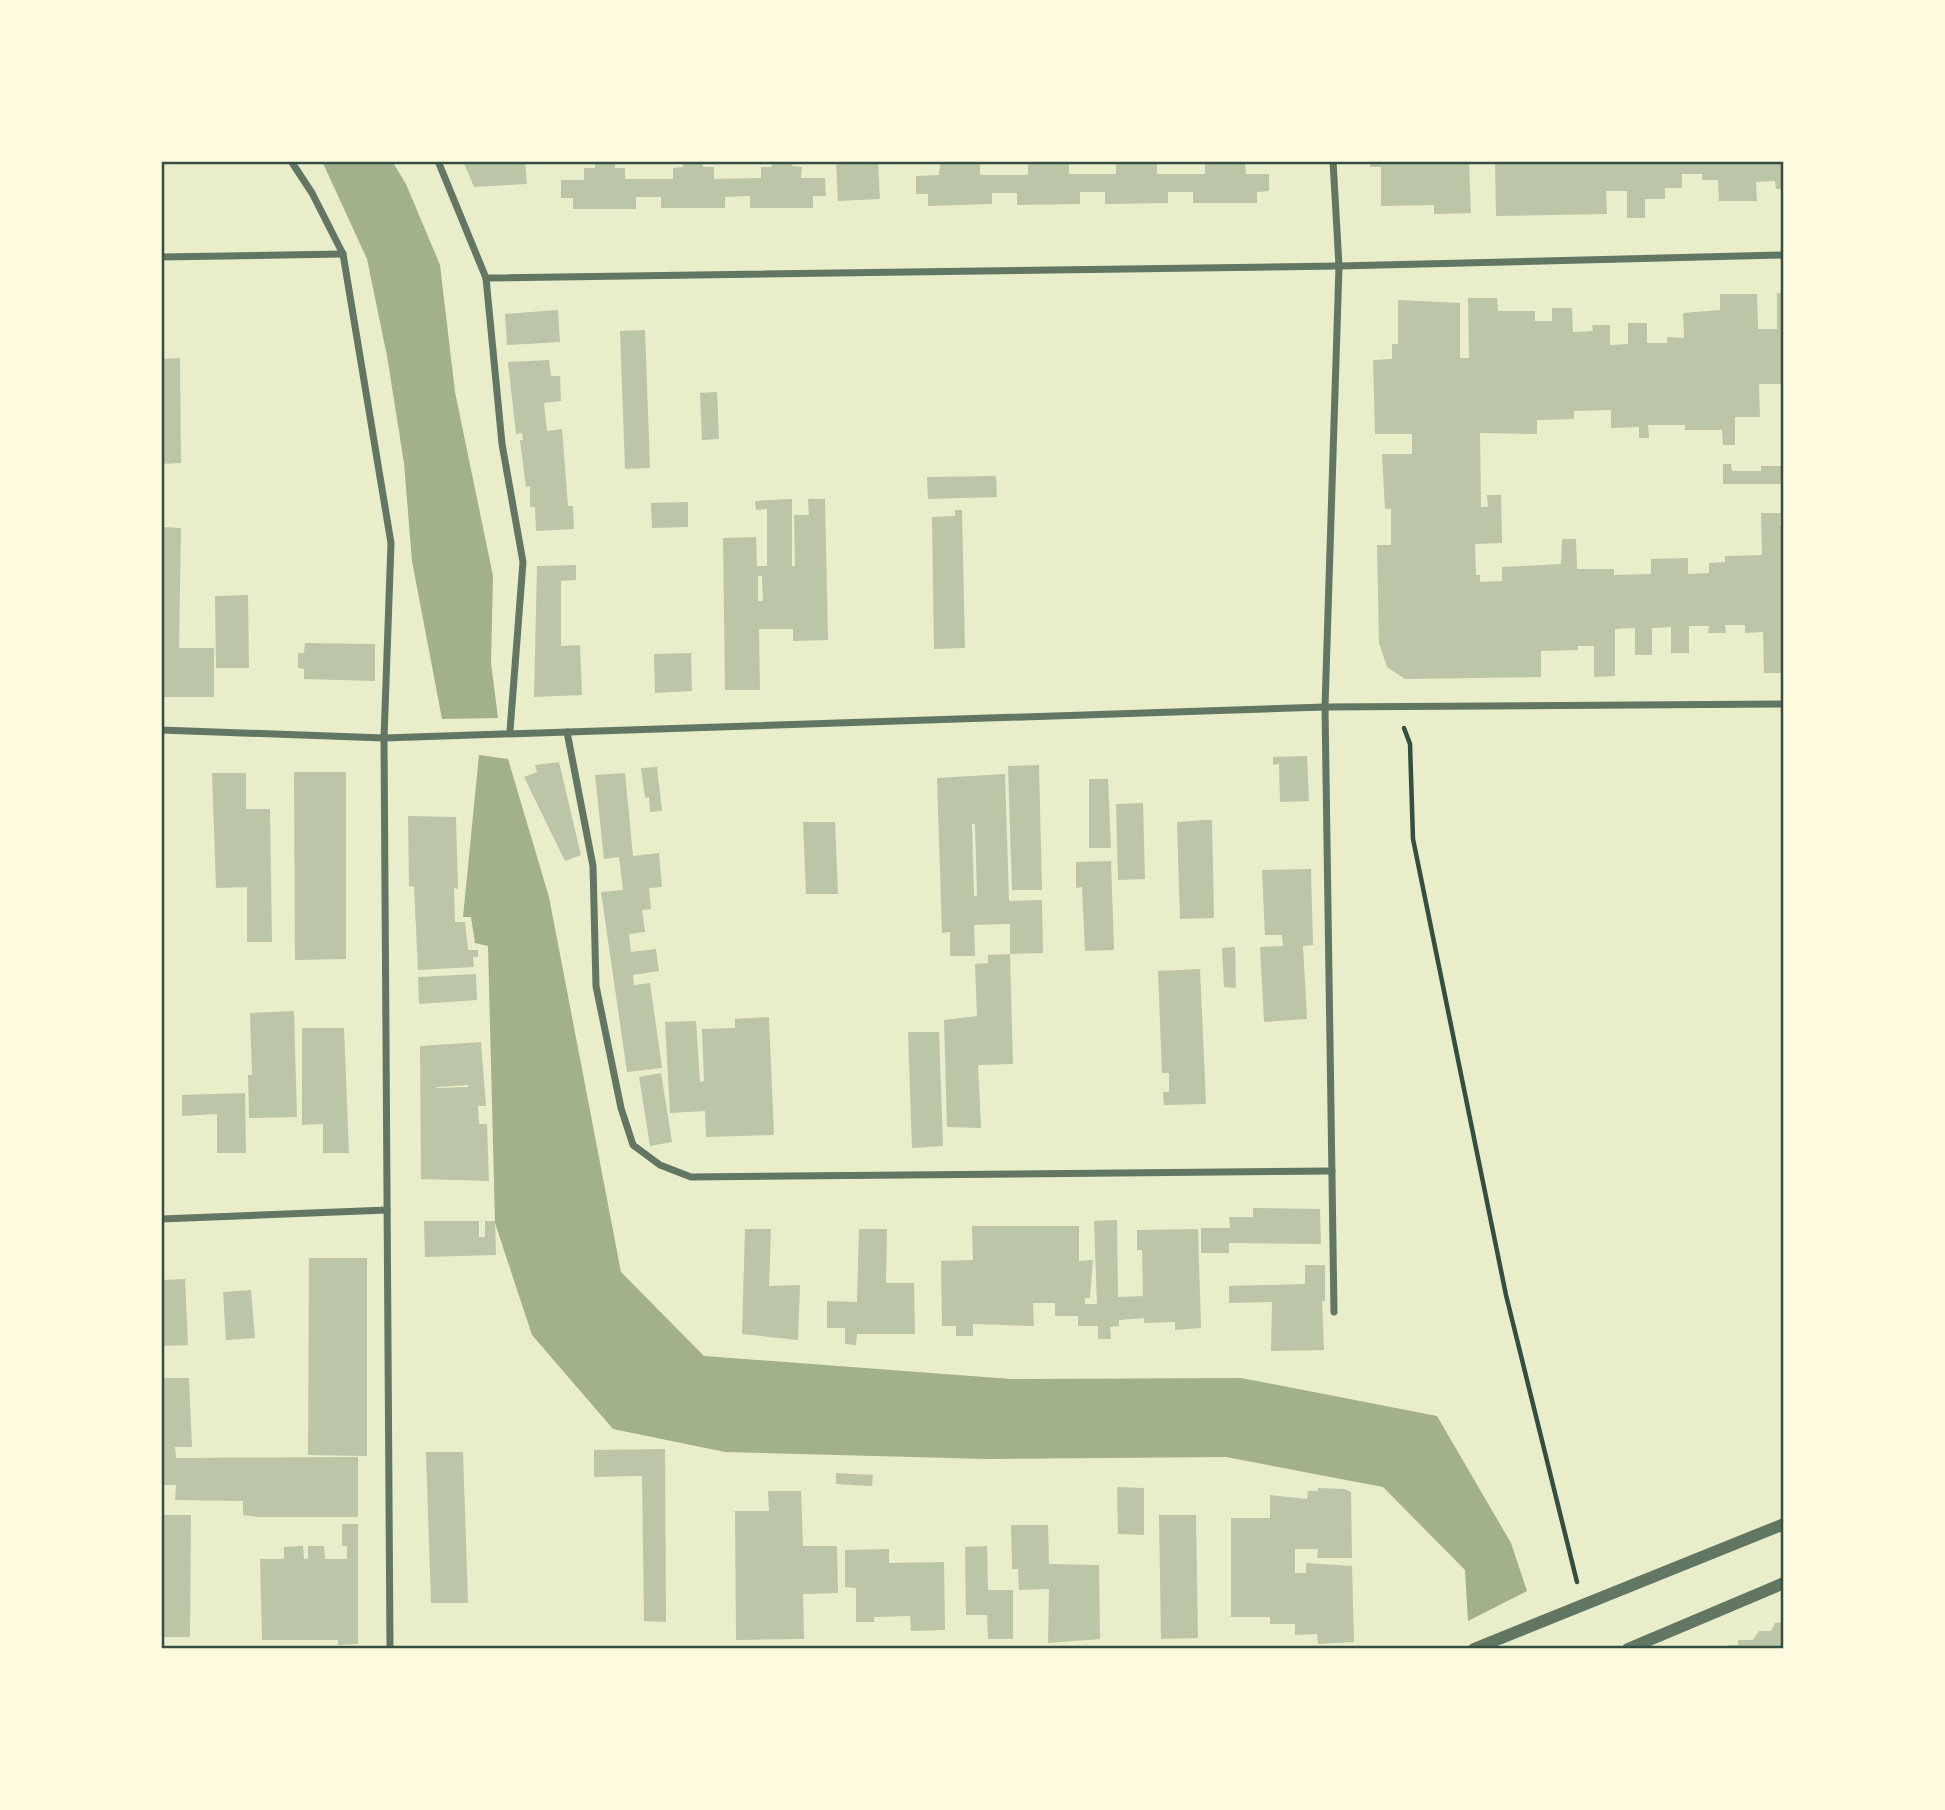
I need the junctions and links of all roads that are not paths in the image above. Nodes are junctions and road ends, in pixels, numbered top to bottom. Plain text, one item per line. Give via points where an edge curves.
1 (291, 161) edge
2 (439, 161) edge
3 (1334, 161) edge
4 (343, 254) junction
5 (1784, 255) edge
6 (161, 257) edge
7 (1339, 265) junction
8 (486, 278) junction
9 (1784, 704) edge
10 (1325, 707) junction
11 (161, 730) edge
12 (510, 732) junction
13 (567, 732) junction
14 (384, 738) junction
15 (1332, 1171) junction
16 (387, 1209) junction
17 (161, 1219) edge
18 (1334, 1312) dead end
19 (1784, 1524) edge
20 (1784, 1583) edge
21 (390, 1649) edge
22 (1474, 1649) edge
23 (1628, 1649) edge

1 - 4 street
2 - 8 street
3 - 7 street
4 - 6 street
4 - 14 street via 391,543
5 - 7 street
7 - 8 street
7 - 10 street
8 - 12 street via 502,444 523,562
9 - 10 street
10 - 13 street
10 - 15 street
11 - 14 street
12 - 13 street
12 - 14 street
13 - 15 street via 593,866 596,986 621,1108 633,1145 660,1166 691,1177
14 - 16 street
15 - 18 street
16 - 17 street
16 - 21 street
19 - 22 street
20 - 23 street

